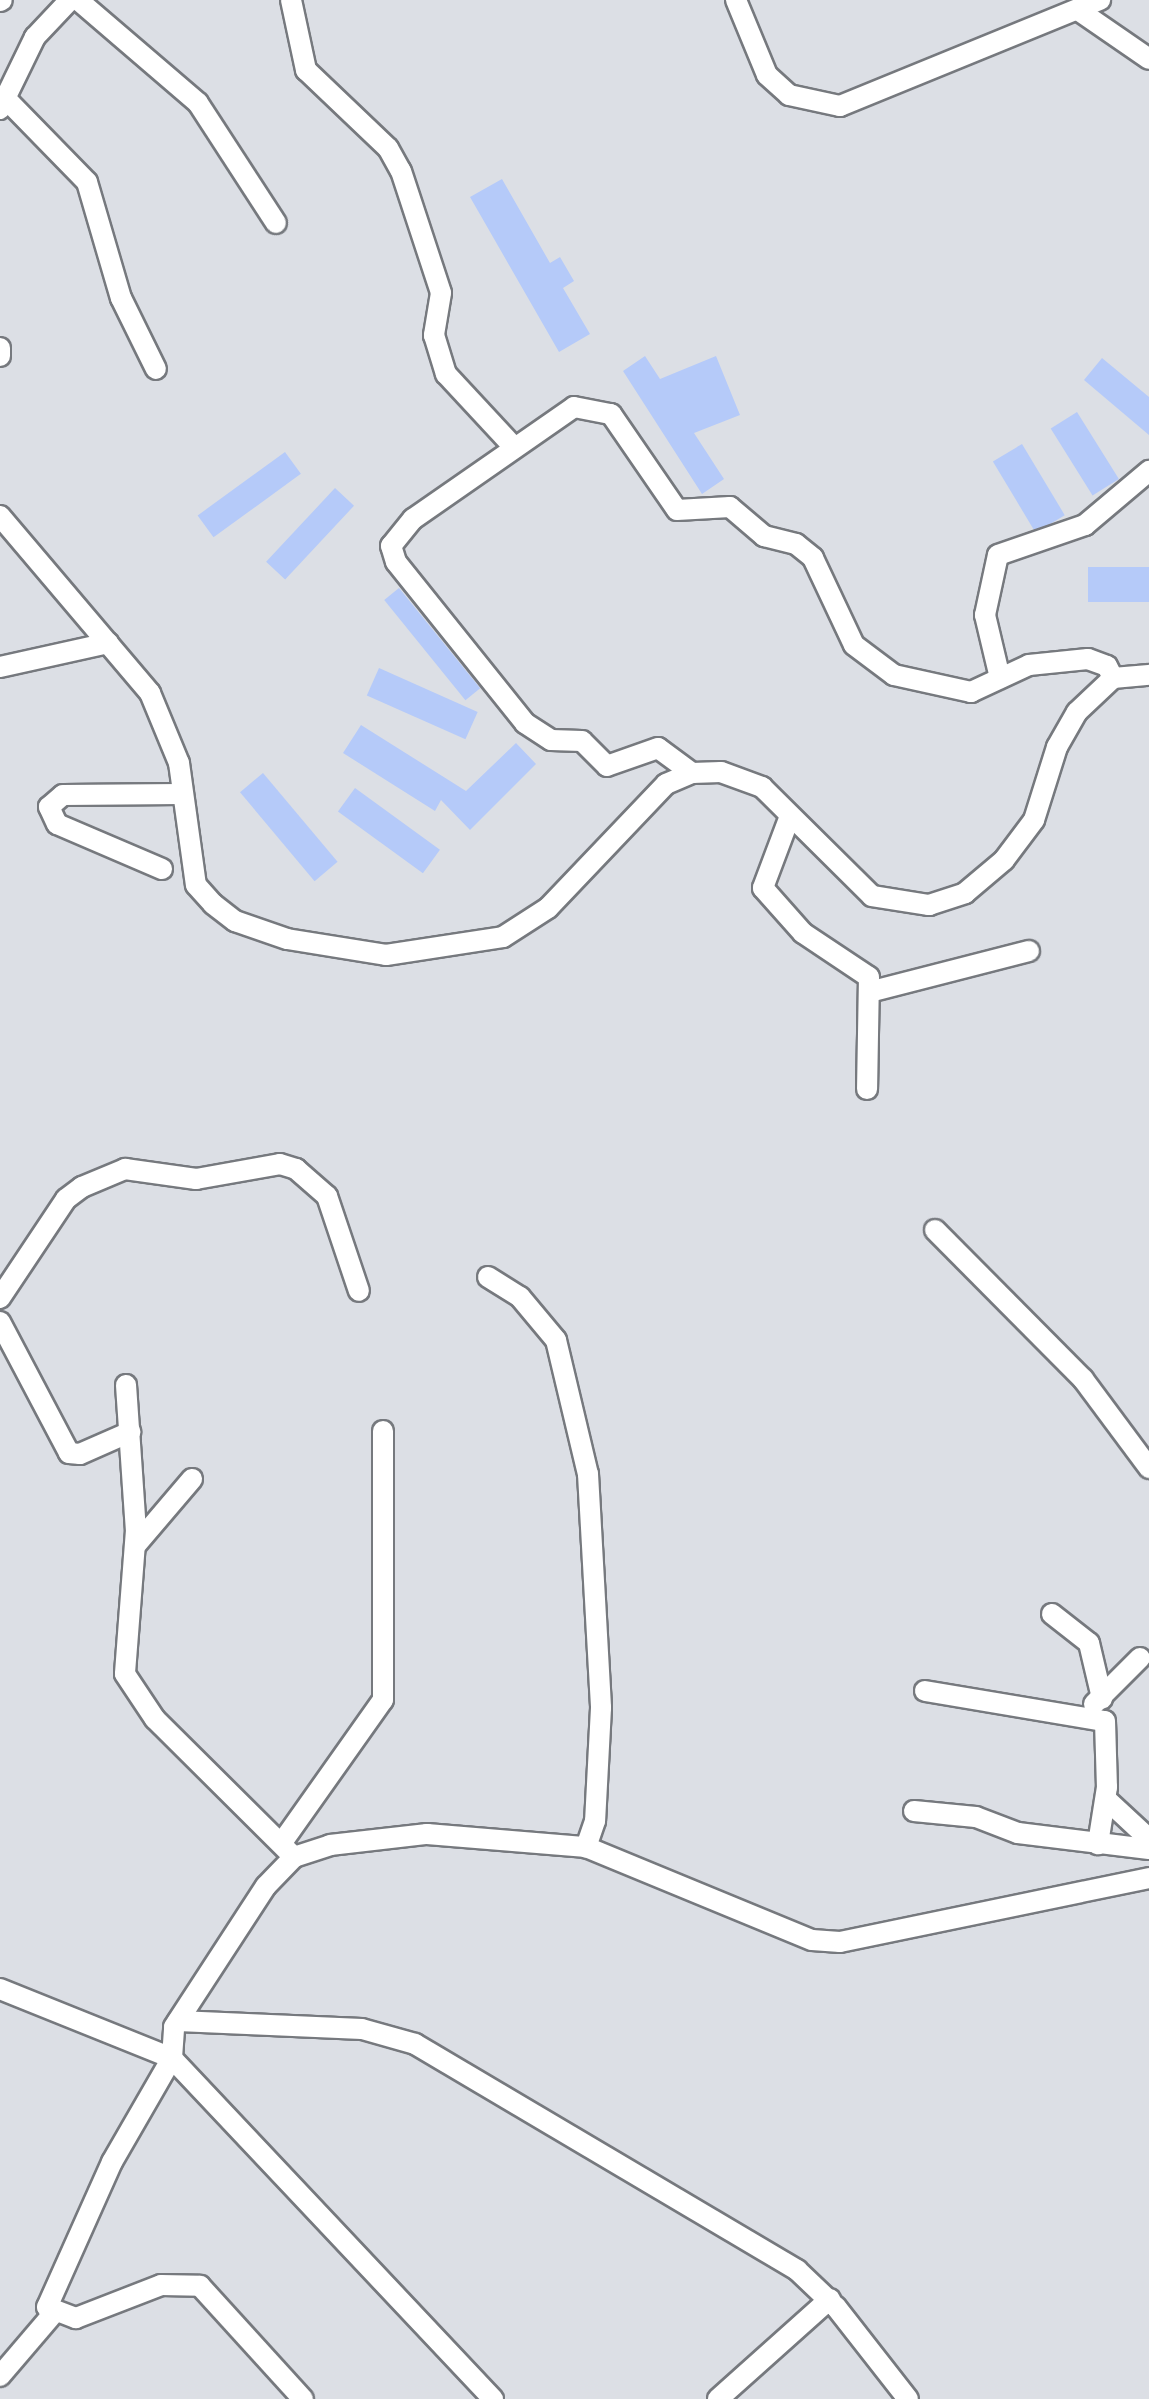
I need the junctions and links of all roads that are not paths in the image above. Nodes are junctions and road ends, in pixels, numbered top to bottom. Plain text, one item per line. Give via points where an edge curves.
1 (74, 0) edge
2 (291, 0) edge
3 (736, 0) edge
4 (1100, 0) edge
5 (1078, 10) junction
6 (1149, 59) edge
7 (3, 104) edge
8 (276, 223) dead end
9 (156, 369) dead end
10 (513, 446) junction
11 (1149, 470) edge
12 (1, 523) edge
13 (108, 642) junction
14 (0, 667) edge
15 (1149, 675) edge
16 (1000, 678) junction
17 (1113, 678) junction
18 (692, 772) junction
19 (181, 794) junction
20 (790, 816) junction
21 (162, 869) dead end
22 (1028, 951) dead end
23 (873, 991) junction
24 (867, 1089) dead end
25 (934, 1230) dead end
26 (488, 1276) dead end
27 (359, 1291) dead end
28 (0, 1298) edge
29 (0, 1322) edge
30 (126, 1386) dead end
31 (383, 1431) dead end
32 (130, 1432) junction
33 (1149, 1468) edge
34 (192, 1480) dead end
35 (136, 1546) junction
36 (1052, 1614) dead end
37 (1140, 1658) dead end
38 (925, 1691) dead end
39 (1102, 1698) junction
40 (1081, 1715) junction
41 (1106, 1800) junction
42 (914, 1811) dead end
43 (1149, 1839) edge
44 (1098, 1844) junction
45 (586, 1846) junction
46 (289, 1849) junction
47 (1149, 1849) edge
48 (1149, 1878) edge
49 (0, 1989) edge
50 (178, 2021) junction
51 (172, 2058) junction
52 (830, 2300) junction
53 (53, 2314) junction
54 (0, 2376) edge
55 (302, 2399) edge
56 (493, 2399) edge
57 (718, 2399) edge
58 (908, 2399) edge

1 - 7 street via 35,37
1 - 8 street via 198,103
2 - 10 street via 306,70 388,148 401,170 441,292 434,335 446,374
3 - 5 street via 766,75 789,95 840,106
4 - 5 street
5 - 6 street
7 - 9 street via 87,182 120,298
10 - 16 street via 574,408 611,414 677,510 720,504 764,536 796,544 813,558 854,645 872,664 971,692
10 - 18 street via 396,534 396,562 525,723 551,740 582,741 607,766 658,748
11 - 16 street via 1085,525 998,555 985,615
12 - 13 street
13 - 14 street
13 - 19 street via 169,727
15 - 17 street
16 - 17 street via 1028,665 1088,659 1107,666
17 - 20 street via 1077,712 1057,747 1034,820 1004,860 965,893 929,904 872,896
18 - 19 street via 666,784 548,908 503,937 386,956 287,939 235,921 213,904 196,885
18 - 20 street via 744,778
19 - 21 street via 63,795 49,807 58,824
20 - 23 street via 763,888 804,933 860,967
22 - 23 street
23 - 24 street
25 - 33 street via 1082,1379
26 - 45 street via 520,1296 556,1340 588,1474 602,1708 595,1821
27 - 28 street via 327,1196 280,1164 196,1179 125,1169 82,1187 66,1199
29 - 32 street via 69,1452 80,1454
30 - 32 street
31 - 46 street via 383,1700
32 - 35 street
34 - 35 street
35 - 46 street via 124,1631 125,1674 134,1695
36 - 39 street via 1089,1643
37 - 39 street
38 - 40 street
39 - 40 street
40 - 41 street via 1105,1721 1110,1730
41 - 43 street
41 - 44 street
42 - 44 street via 976,1817 1018,1833
44 - 47 street
45 - 46 street via 427,1834
45 - 48 street via 812,1940 840,1942
46 - 50 street
49 - 51 street
50 - 51 street
50 - 52 street via 362,2029 416,2044 797,2270
51 - 53 street via 48,2299
51 - 56 street
52 - 57 street
52 - 58 street
53 - 54 street
53 - 55 street via 76,2318 161,2285 200,2286

